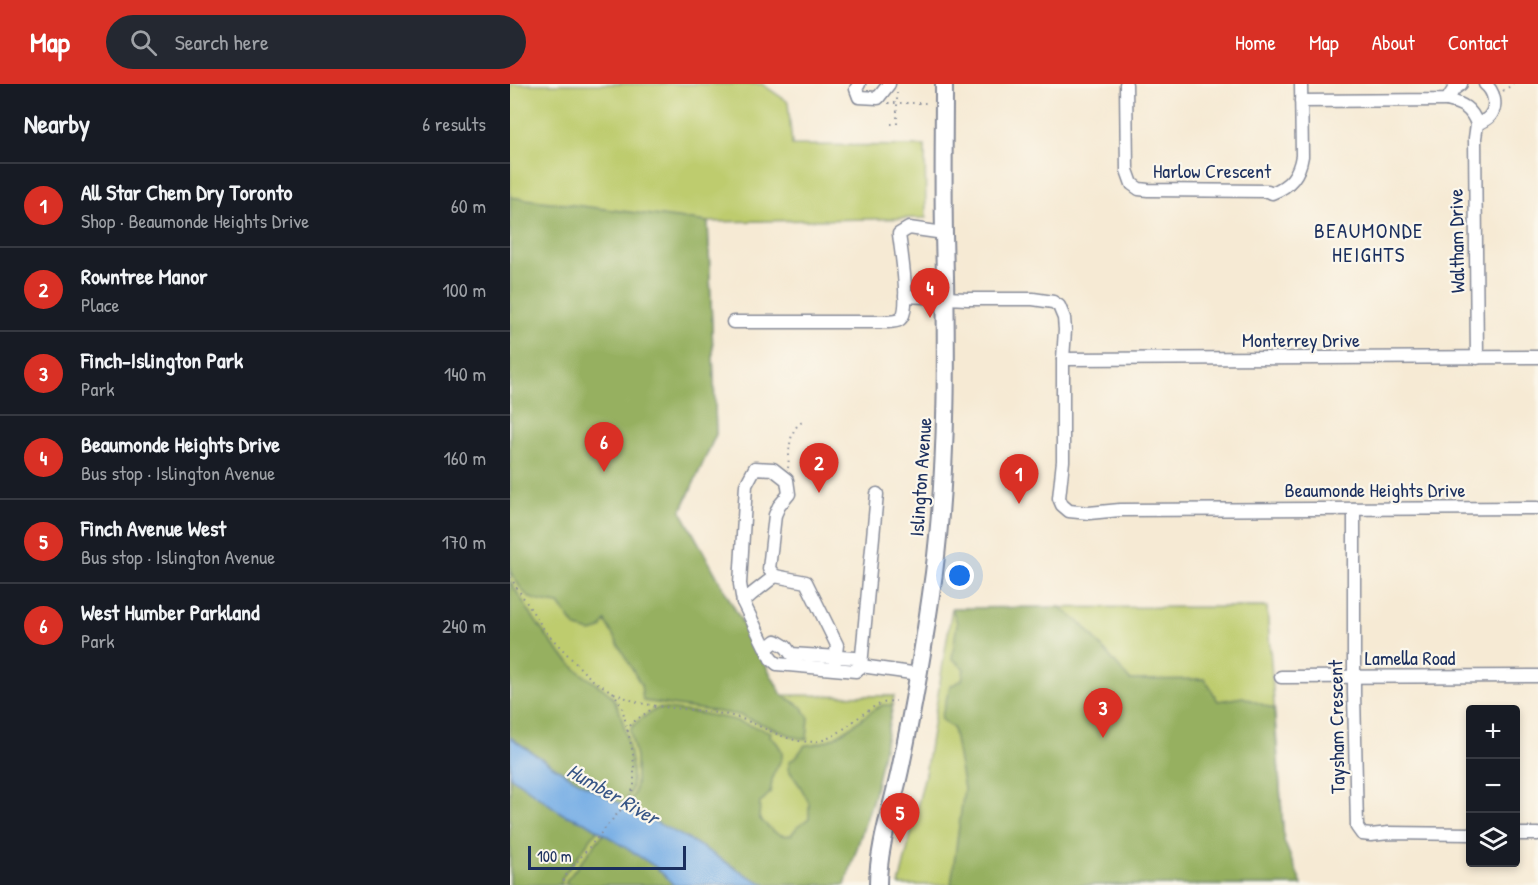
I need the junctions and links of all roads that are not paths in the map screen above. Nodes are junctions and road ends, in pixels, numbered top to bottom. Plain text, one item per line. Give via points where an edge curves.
1 (859, 84) edge
2 (889, 84) edge
3 (944, 84) edge
4 (1126, 84) edge
5 (1301, 84) edge
6 (1461, 84) edge
7 (1485, 84) edge
8 (1447, 100) junction
9 (1301, 101) junction
10 (1477, 124) junction
11 (944, 233) junction
12 (905, 296) junction
13 (946, 298) junction
14 (733, 322) dead end
15 (1538, 357) edge
16 (1477, 358) junction
17 (1064, 359) junction
18 (877, 494) dead end
19 (1538, 508) edge
20 (1354, 509) junction
21 (775, 576) junction
22 (743, 602) junction
23 (766, 649) junction
24 (835, 664) junction
25 (861, 666) junction
26 (919, 674) junction
27 (1538, 676) edge
28 (1281, 677) dead end
29 (1354, 677) junction
30 (1466, 834) edge
31 (1520, 834) edge
32 (1538, 834) edge
33 (878, 867) junction
34 (866, 885) edge
35 (878, 885) edge

1 - 2 street via 859,97 878,98
3 - 11 main road, Islington Avenue
4 - 9 street, Harlow Crescent via 1127,170 1132,184 1148,190 1272,193 1284,189 1294,178 1302,156
5 - 9 street, Harlow Crescent
6 - 8 street
7 - 10 street via 1494,96 1494,108 1489,118
8 - 9 street
8 - 10 street via 1461,103 1474,114
10 - 16 street, Waltham Drive
11 - 12 street via 909,228 899,234
11 - 13 main road, Islington Avenue
12 - 13 street
12 - 14 street via 904,316 899,321
13 - 17 street, Beaumonde Heights Drive via 1053,302 1064,318
13 - 26 main road, Islington Avenue via 941,495
15 - 16 street, Monterrey Drive
16 - 17 street, Monterrey Drive
17 - 20 street, Beaumonde Heights Drive via 1064,461 1059,498 1070,511
18 - 25 street
19 - 20 street, Beaumonde Heights Drive
20 - 29 street, Taysham Crescent
21 - 22 street
21 - 22 street via 769,569 775,515 789,494 787,480 772,469 755,468 746,485 740,584
21 - 24 street via 806,582 837,645
22 - 23 street
23 - 24 street via 777,664
23 - 24 street via 776,641 791,654
24 - 25 street via 856,671
25 - 26 street
26 - 33 main road, Islington Avenue
27 - 29 street, Lamella Road
28 - 29 street, Lamella Road
29 - 30 street, Taysham Crescent via 1357,820 1362,834
31 - 32 street
33 - 34 main road, Islington Avenue
33 - 35 main road, Islington Avenue

